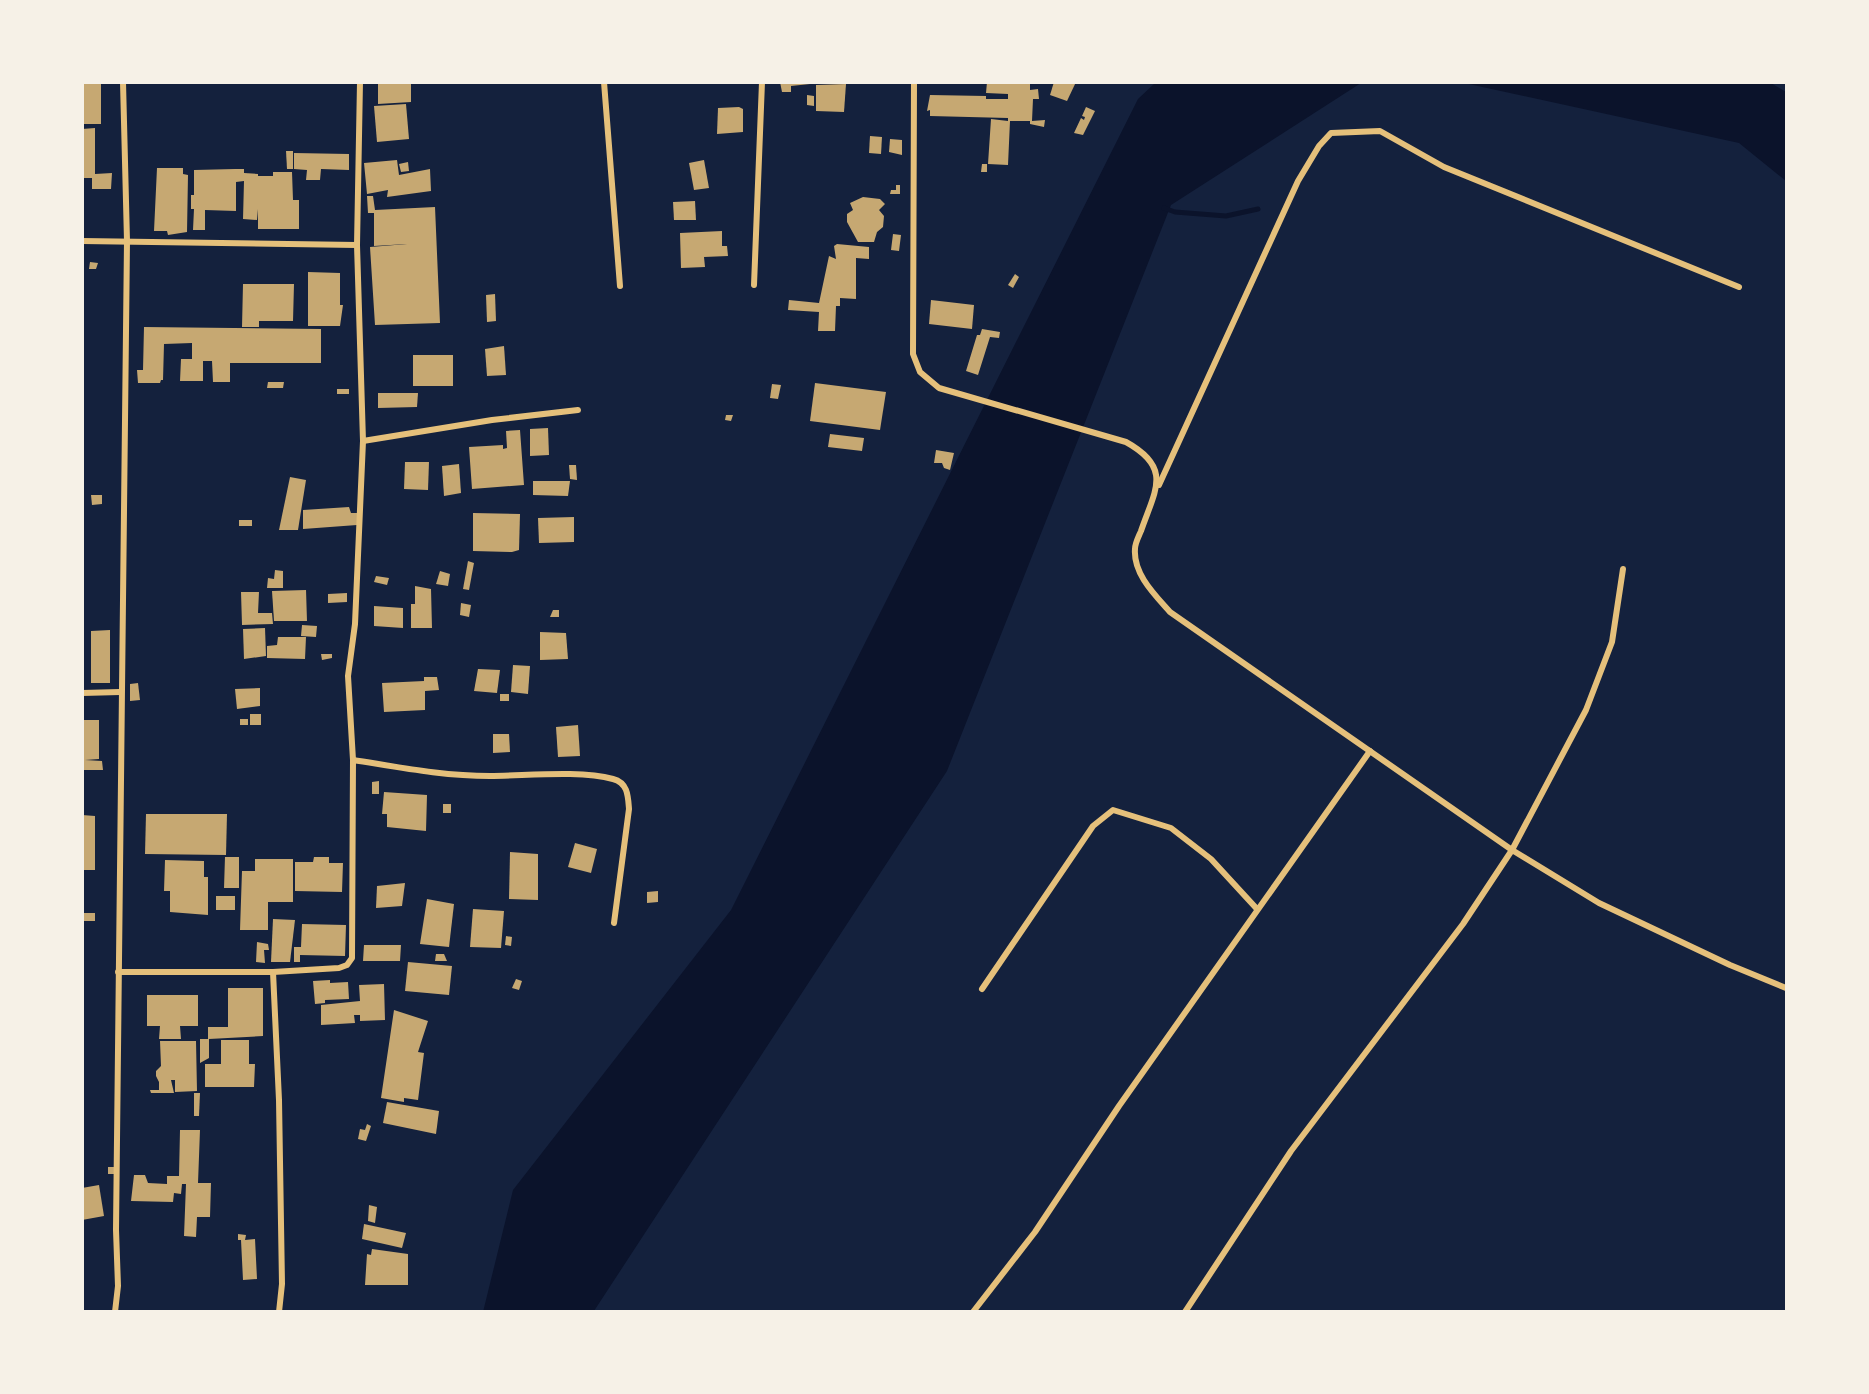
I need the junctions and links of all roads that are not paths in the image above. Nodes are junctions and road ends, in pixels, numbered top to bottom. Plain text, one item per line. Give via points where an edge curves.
1 (123, 82) edge
2 (360, 82) edge
3 (604, 82) edge
4 (762, 82) edge
5 (914, 82) edge
6 (127, 241) junction
7 (82, 242) edge
8 (357, 245) junction
9 (754, 285) dead end
10 (620, 286) dead end
11 (1739, 287) dead end
12 (578, 410) dead end
13 (363, 441) junction
14 (1158, 486) junction
15 (1623, 569) dead end
16 (120, 692) junction
17 (82, 693) edge
18 (1370, 751) junction
19 (353, 760) junction
20 (1512, 850) junction
21 (1257, 909) junction
22 (614, 923) dead end
23 (118, 972) junction
24 (273, 972) junction
25 (1786, 988) edge
26 (982, 989) dead end
27 (115, 1311) edge
28 (279, 1311) edge
29 (973, 1311) edge
30 (1185, 1311) edge

1 - 6 street
2 - 8 street
3 - 10 street
4 - 9 street
5 - 14 street via 913,354 920,372 939,388 1126,442 1142,451 1155,467
6 - 7 street
6 - 8 street
6 - 16 street
8 - 13 street
11 - 14 street via 1444,167 1380,131 1331,133 1298,181
12 - 13 street
13 - 19 street via 355,624 348,676
14 - 18 street via 1135,549 1143,580 1170,612
15 - 20 street via 1612,642 1586,710
16 - 17 street
16 - 23 street
18 - 20 street
18 - 21 street
19 - 22 street via 440,774 560,775 614,779 623,784 629,809
19 - 24 street via 352,958 339,968
20 - 25 street via 1599,903
20 - 30 street via 1463,924 1291,1151
21 - 26 street via 1211,859 1171,828 1113,810 1093,826
21 - 29 street via 1035,1232
23 - 24 street
23 - 27 street
24 - 28 street via 279,1112

